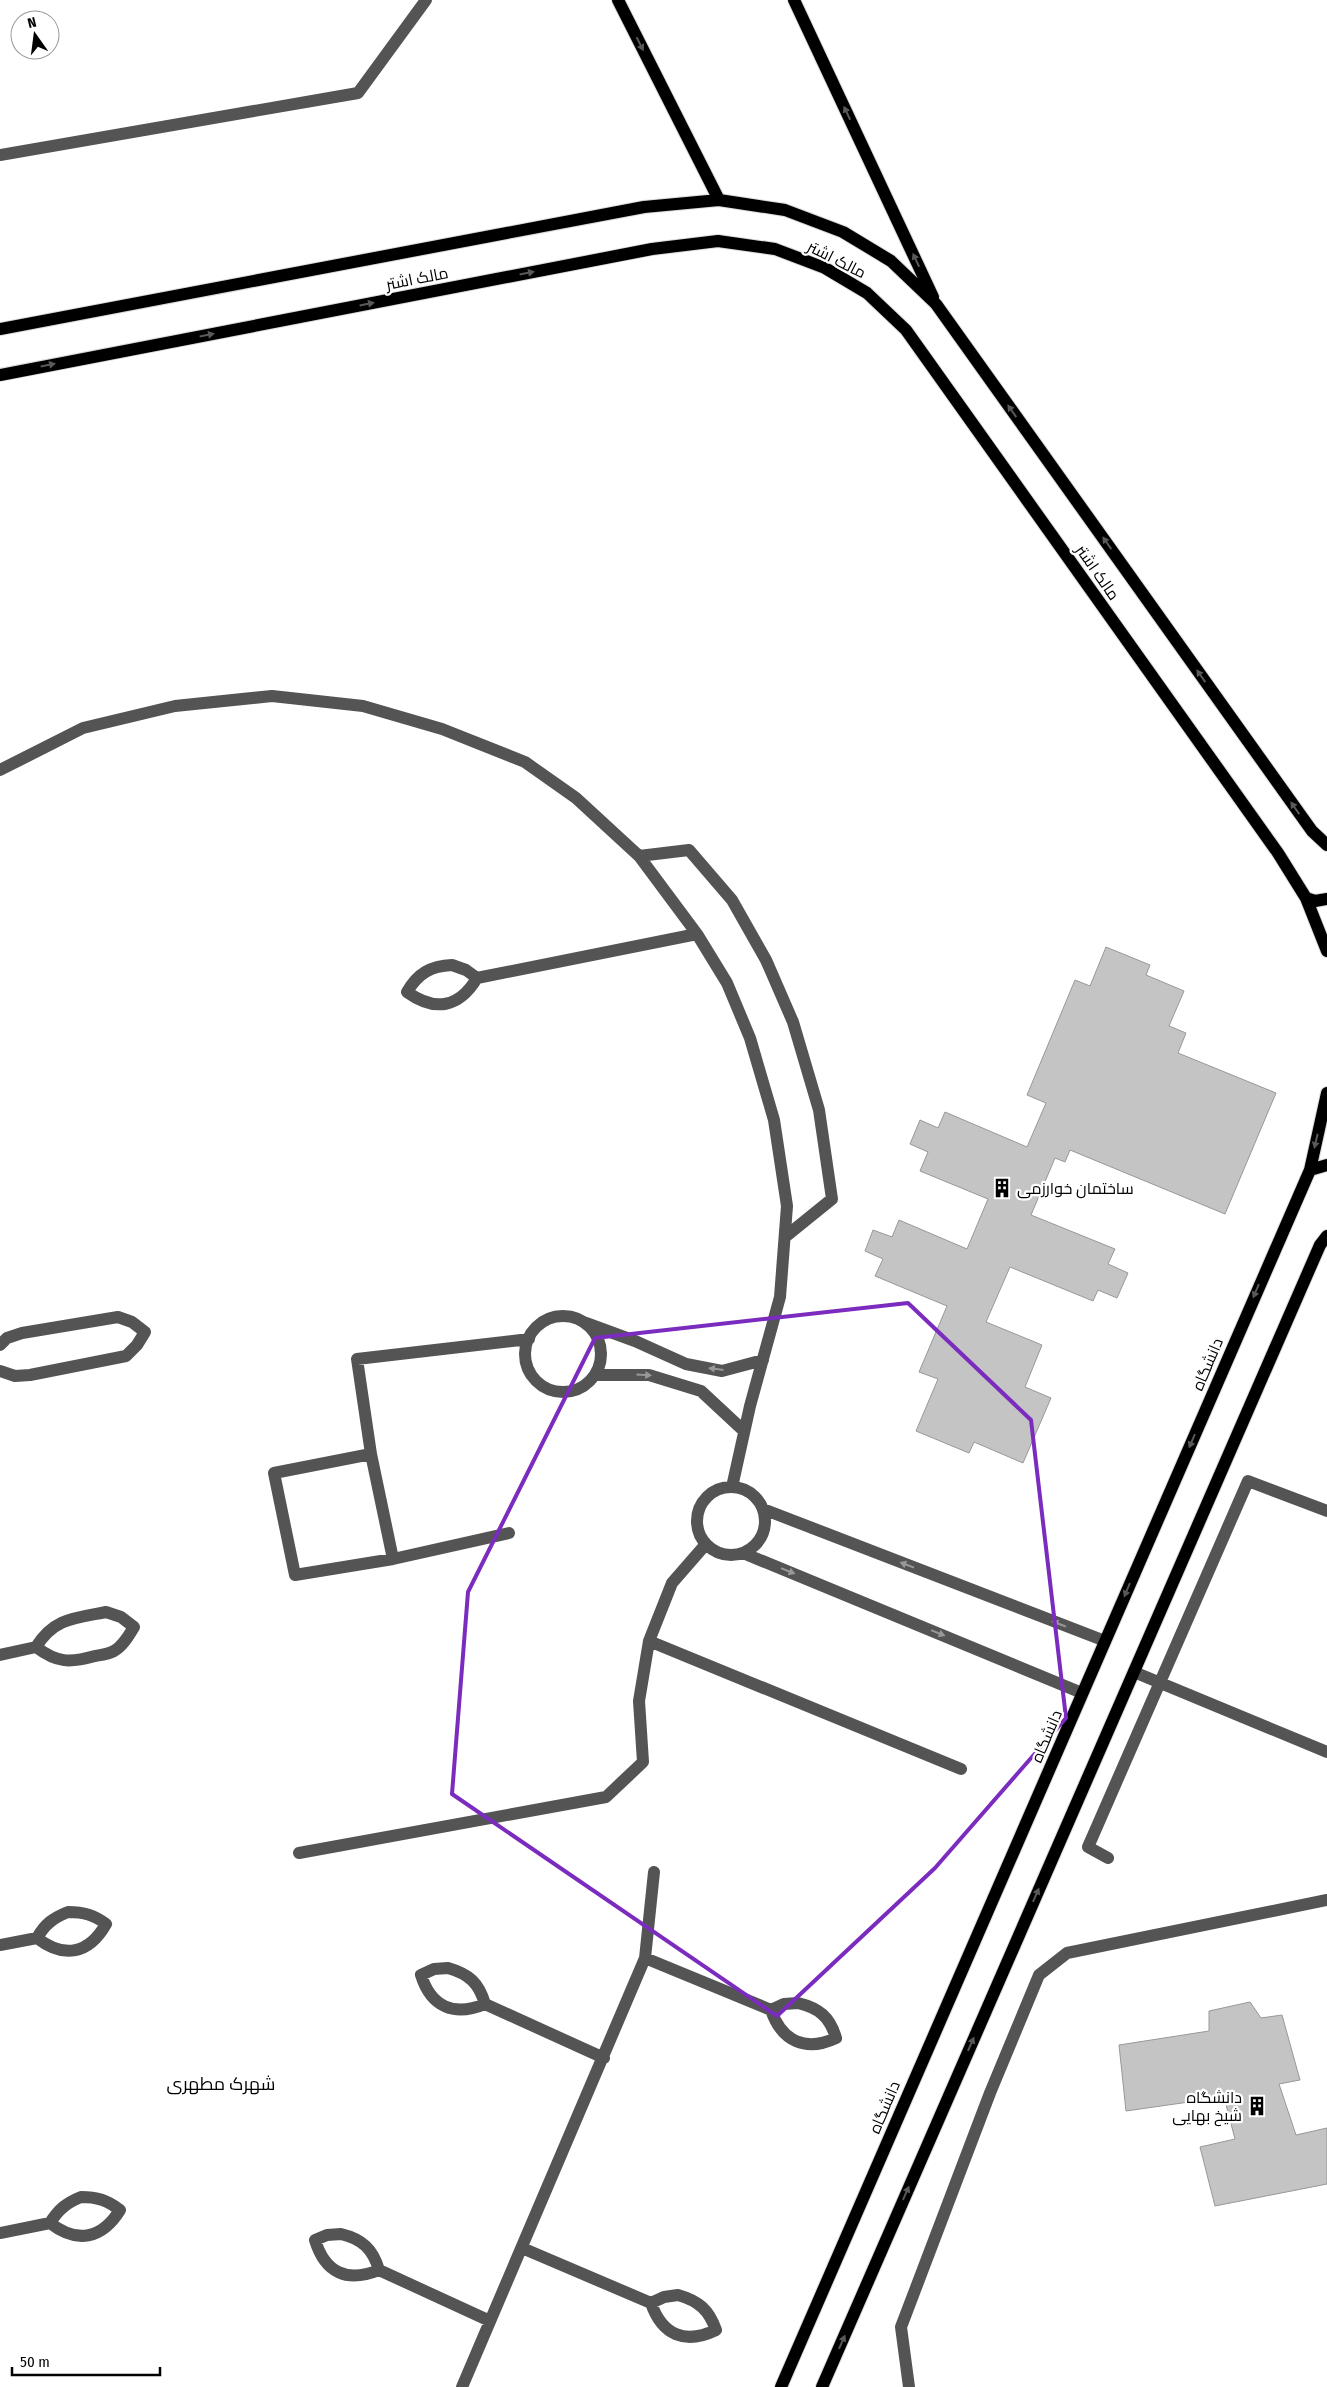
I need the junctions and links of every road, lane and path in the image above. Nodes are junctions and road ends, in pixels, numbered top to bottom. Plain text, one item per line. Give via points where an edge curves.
1 (426, 0) edge
2 (618, 0) edge
3 (794, 0) edge
4 (0, 154) edge
5 (719, 200) junction
6 (936, 304) junction
7 (0, 329) edge
8 (0, 374) edge
9 (3, 763) edge
10 (1327, 845) edge
11 (639, 856) junction
12 (1306, 898) junction
13 (1327, 899) edge
14 (697, 934) junction
15 (1327, 951) edge
16 (477, 978) junction
17 (1327, 1093) edge
18 (1327, 1165) edge
19 (1310, 1170) junction
20 (1327, 1236) edge
21 (785, 1237) junction
22 (582, 1321) junction
23 (528, 1339) junction
24 (0, 1345) edge
25 (763, 1360) junction
26 (0, 1371) edge
27 (595, 1375) junction
28 (744, 1431) junction
29 (371, 1454) junction
30 (732, 1487) junction
31 (763, 1509) junction
32 (1327, 1511) edge
33 (509, 1533) dead end
34 (706, 1544) junction
35 (743, 1553) junction
36 (393, 1559) junction
37 (649, 1640) junction
38 (1104, 1641) junction
39 (36, 1647) junction
40 (0, 1655) edge
41 (1134, 1672) junction
42 (1160, 1683) junction
43 (1082, 1693) junction
44 (1327, 1752) edge
45 (961, 1770) dead end
46 (299, 1853) dead end
47 (1108, 1858) dead end
48 (654, 1872) dead end
49 (1327, 1900) edge
50 (37, 1938) junction
51 (0, 1945) edge
52 (645, 1958) junction
53 (485, 2004) junction
54 (772, 2010) junction
55 (604, 2058) junction
56 (50, 2223) junction
57 (0, 2233) edge
58 (522, 2248) junction
59 (379, 2270) junction
60 (651, 2303) junction
61 (490, 2322) junction
62 (462, 2387) edge
63 (781, 2387) edge
64 (822, 2387) edge
65 (909, 2387) edge

1 - 4 street via 358,93
2 -> 5 main road
6 -> 3 main road
5 - 6 main road, مالک اشتر via 785,210 843,232 891,261
5 - 7 main road, مالک اشتر via 644,207
10 -> 6 main road, مالک اشتر via 1312,831
8 -> 12 main road, مالک اشتر via 661,248 718,240 775,249 825,268 867,293 906,330 1278,853
9 - 11 street via 83,728 175,706 272,696 363,706 442,729 525,762 576,798
11 - 14 street
11 - 21 street via 689,850 732,900 766,960 793,1022 819,1110 832,1199
12 - 13 main road via 1315,901
12 - 15 main road, مالک اشتر
14 - 16 street
14 - 21 street via 727,983 750,1038 774,1120 787,1206
16 - 16 street via 459,968 438,966 425,970 407,992 418,1000 446,1004 470,990
17 -> 19 main road, دانشگاه
18 - 19 main road
19 -> 38 main road, دانشگاه
20 - 41 main road via 1320,1245
21 - 25 street via 780,1297
22 - 23 street via 557,1317 545,1321
25 -> 22 street via 722,1371 686,1364
22 - 27 street via 598,1339 600,1364
23 - 27 street via 526,1363 540,1384 551,1390 575,1390 586,1385
23 - 29 street via 357,1359
24 - 26 street via 7,1338 22,1333 118,1317 145,1332 126,1356 30,1375 15,1376
25 - 28 street
27 -> 28 street via 648,1375 701,1391
28 - 30 street
29 - 36 street
29 - 36 street via 274,1473 293,1566 295,1575
30 - 31 street via 745,1490
30 - 34 street via 718,1490 700,1507 696,1520
31 - 35 street via 762,1535
38 -> 31 street
32 - 42 street via 1248,1481
33 - 36 street
34 - 35 street via 717,1552
34 - 37 street via 672,1583
35 -> 43 street
37 - 45 street
37 - 46 street via 639,1700 643,1762 606,1797
38 - 43 main road, دانشگاه
39 - 39 street via 49,1657 79,1661 114,1651 134,1627 121,1617 106,1612 70,1618 44,1634
39 - 40 street
41 - 42 street
64 -> 41 main road
42 - 44 street
42 - 47 street via 1088,1847
43 - 63 main road, دانشگاه
48 - 52 street
49 - 65 street via 1067,1953 1038,1975 901,2327
50 - 50 street via 61,1951 75,1950 99,1936 106,1924 95,1916 68,1912 44,1926
50 - 51 street
52 - 54 street
52 - 55 street
53 - 53 street via 473,1979 461,1972 448,1968 421,1974 425,1988 445,2007 458,2011 472,2010
53 - 55 street
54 - 54 street via 776,2024 796,2042 824,2044 836,2038 824,2014 812,2006 791,2003
55 - 58 street
56 - 56 street via 61,2232 88,2236 112,2222 120,2210 95,2197 81,2197 57,2211
56 - 57 street
58 - 60 street
58 - 61 street
59 - 59 street via 375,2256 355,2238 341,2234 314,2240 323,2259 338,2273 366,2275
59 - 61 street
60 - 60 street via 664,2327 676,2334 690,2338 716,2330 712,2317 692,2299 671,2296
61 - 62 street

